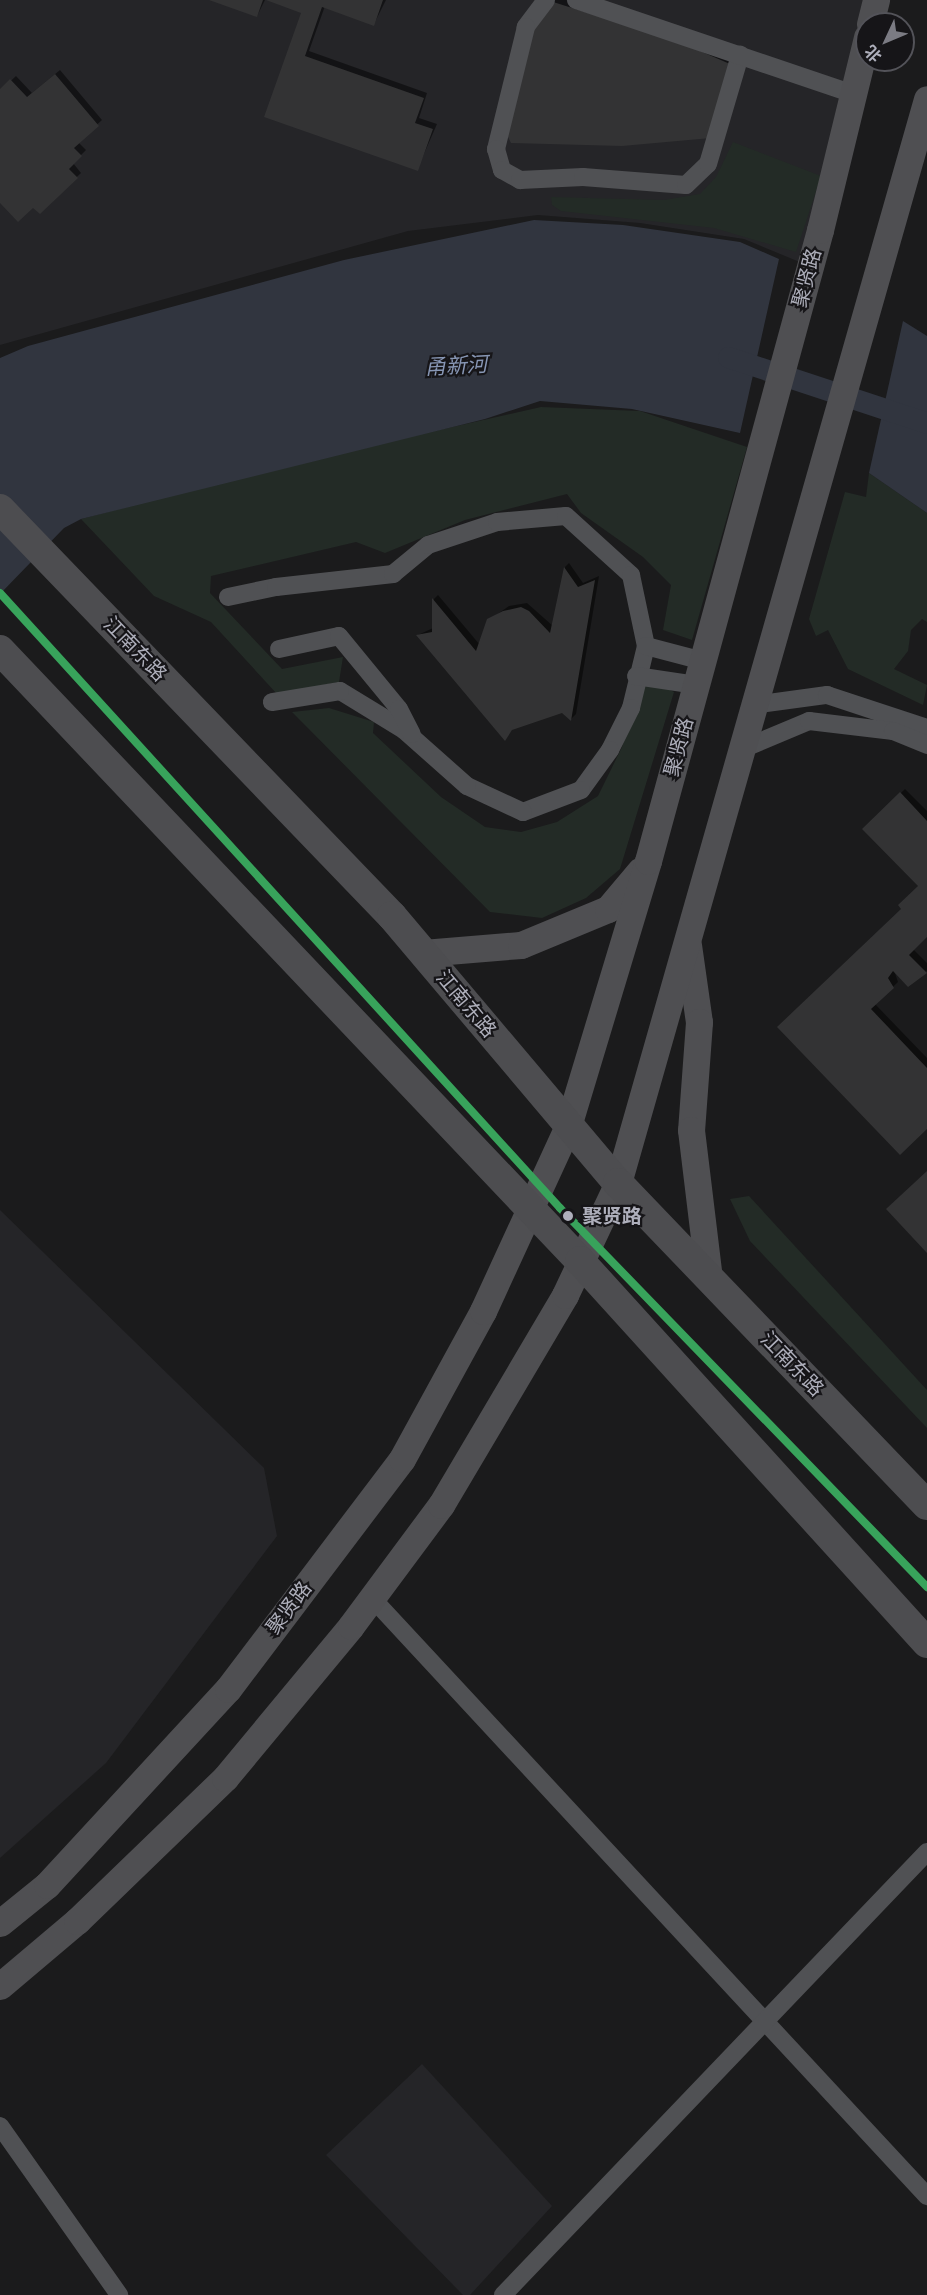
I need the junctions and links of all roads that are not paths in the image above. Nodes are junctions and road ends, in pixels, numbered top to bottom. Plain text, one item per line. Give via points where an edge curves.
1 (546, 0) edge
2 (576, 0) edge
3 (740, 55) junction
4 (858, 72) edge
5 (853, 94) junction
6 (927, 99) edge
7 (0, 509) edge
8 (228, 597) dead end
9 (646, 646) junction
10 (279, 649) dead end
11 (0, 650) edge
12 (699, 673) junction
13 (636, 676) junction
14 (756, 694) junction
15 (272, 702) dead end
16 (927, 728) edge
17 (415, 740) junction
18 (927, 745) edge
19 (740, 750) junction
20 (648, 861) junction
21 (686, 937) junction
22 (423, 953) junction
23 (568, 1126) junction
24 (618, 1183) junction
25 (528, 1209) junction
26 (580, 1261) junction
27 (709, 1278) junction
28 (927, 1505) edge
29 (372, 1598) junction
30 (927, 1643) edge
31 (927, 1852) edge
32 (0, 1923) edge
33 (0, 1986) edge
34 (765, 2024) junction
35 (0, 2126) edge
36 (927, 2196) edge
37 (119, 2295) edge
38 (503, 2295) edge

1 - 3 street via 526,27 496,149 502,170 520,180 583,177 686,185 708,164
2 - 3 street
3 - 5 street
4 - 5 main road, 聚贤路
5 - 12 main road, 聚贤路
6 - 14 main road
7 - 22 main road, 江南东路 via 392,916
8 - 9 street via 276,587 393,574 428,545 497,522 566,516 631,575
9 - 12 street
9 - 13 street
10 - 17 street via 339,636 399,709
11 - 25 main road
12 - 13 street
12 - 20 main road, 聚贤路
13 - 17 street via 631,708 610,750 581,790 523,812 468,786
14 - 16 street via 827,695
14 - 19 main road
15 - 17 street via 340,691
18 - 19 street via 893,731 809,721
19 - 21 main road
20 - 22 main road via 608,909 521,945
20 - 23 main road, 聚贤路
21 - 24 main road
21 - 27 main road via 699,1022 691,1130
22 - 23 main road, 江南东路
23 - 24 main road, 江南东路
23 - 25 main road, 聚贤路
24 - 26 main road
24 - 27 main road, 江南东路
25 - 26 main road
25 - 32 main road, 聚贤路 via 483,1311 402,1459 228,1689 47,1885
26 - 29 main road via 565,1295 441,1505
26 - 30 main road
27 - 28 main road, 江南东路
29 - 33 main road via 225,1778 77,1922
29 - 34 street
31 - 34 street
34 - 36 street
34 - 38 street
35 - 37 street

